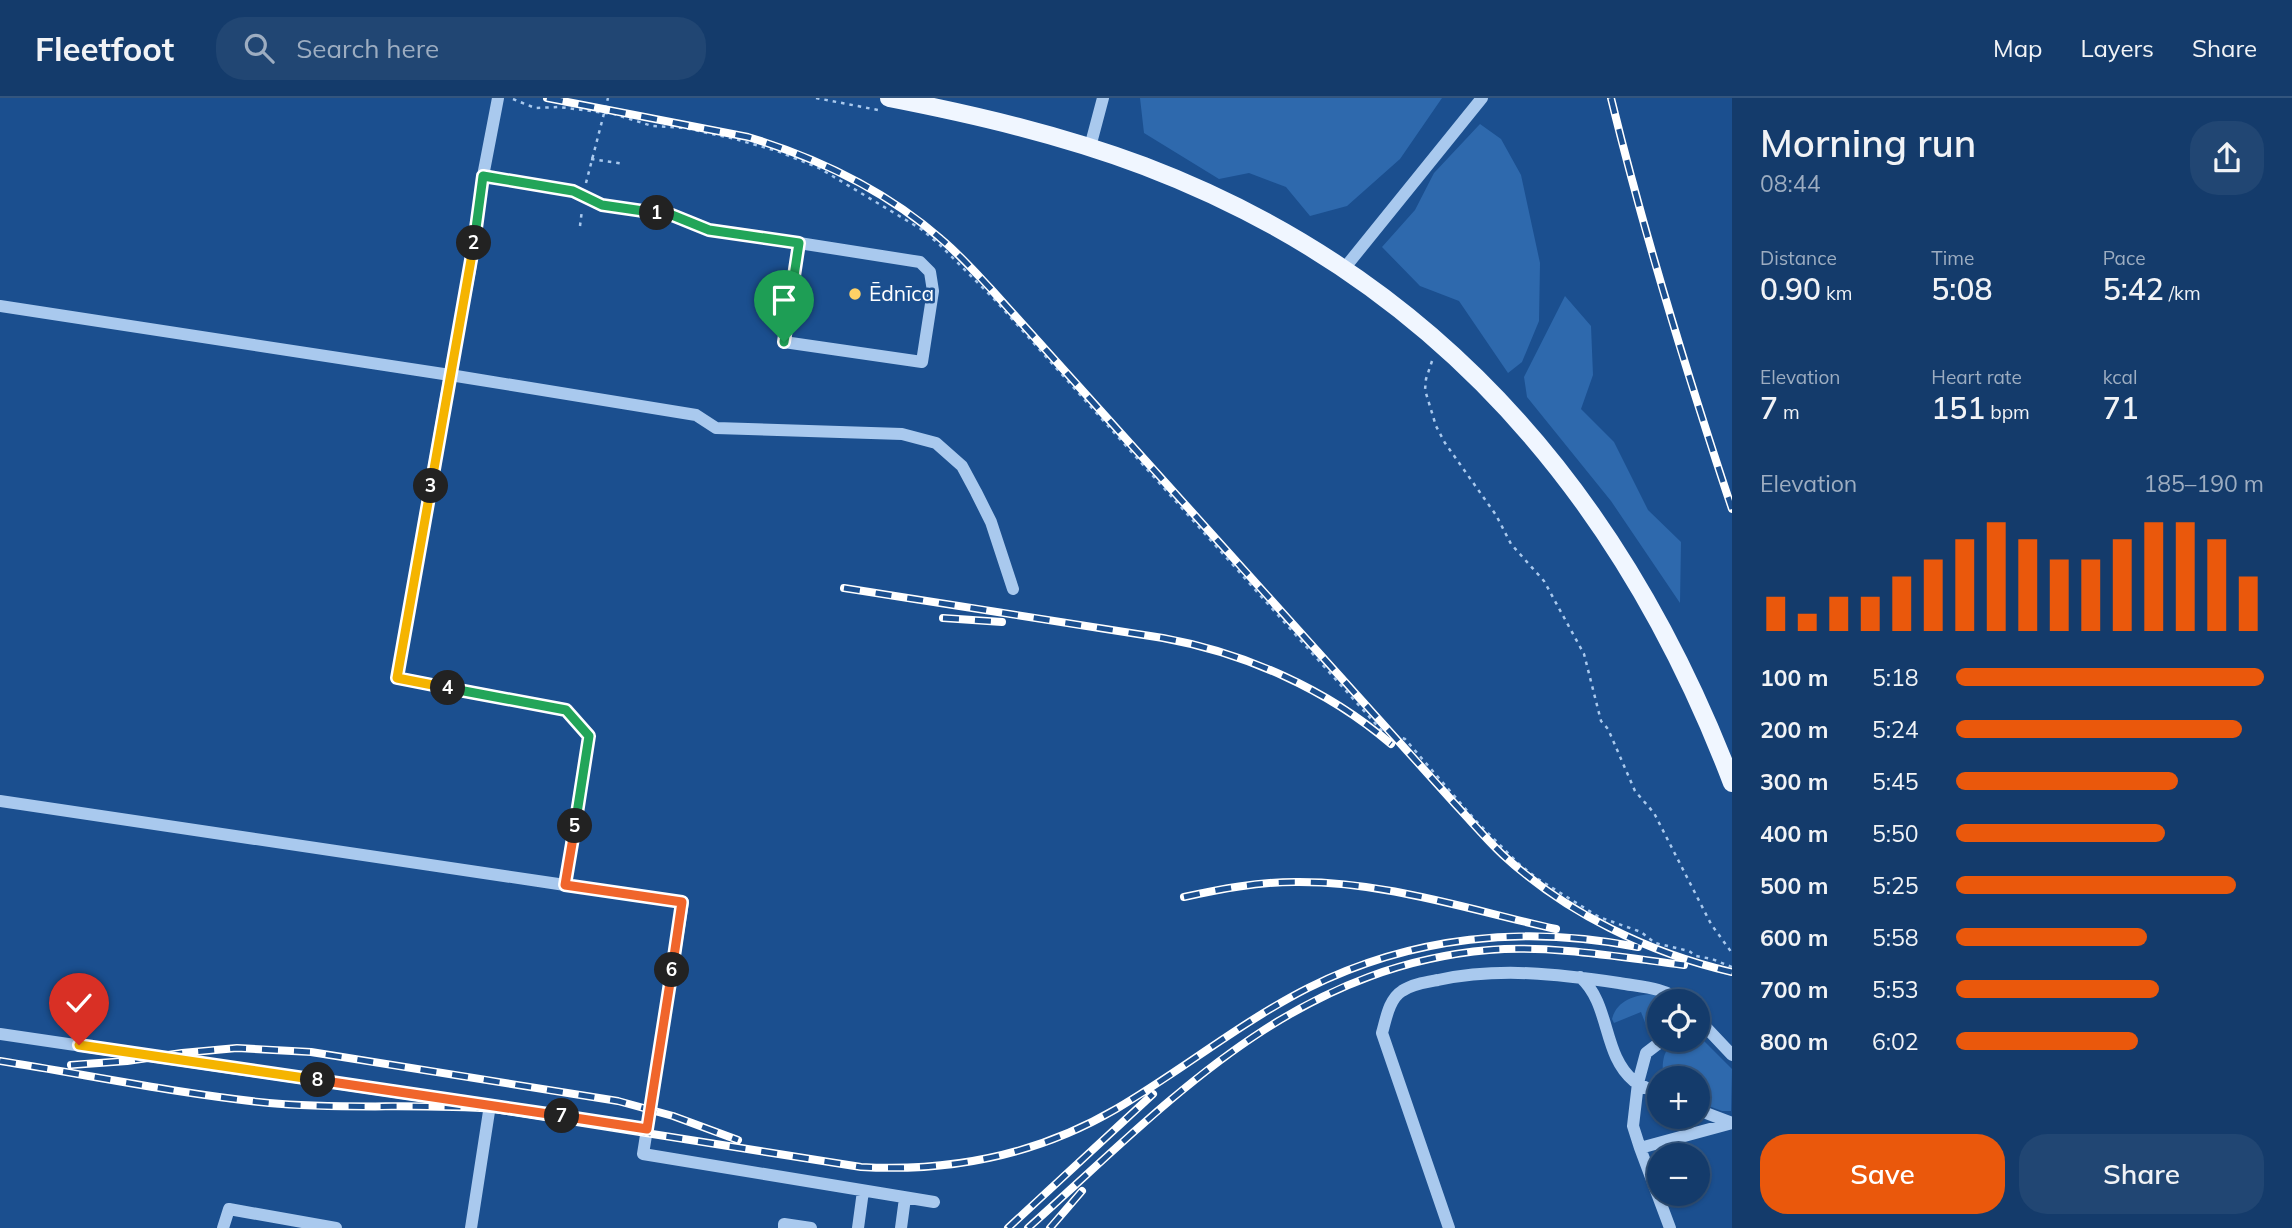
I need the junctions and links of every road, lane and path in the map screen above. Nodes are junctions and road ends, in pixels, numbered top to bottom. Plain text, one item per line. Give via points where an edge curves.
1 (498, 98) edge
2 (511, 98) edge
3 (608, 98) edge
4 (816, 98) edge
5 (1102, 98) edge
6 (1482, 98) edge
7 (888, 105) edge
8 (603, 113) junction
9 (1090, 147) junction
10 (591, 159) junction
11 (624, 164) dead end
12 (588, 170) dead end
13 (483, 176) junction
14 (799, 243) junction
15 (1343, 270) junction
16 (0, 306) edge
17 (1438, 342) junction
18 (450, 375) junction
19 (1013, 589) dead end
20 (1732, 783) edge
21 (0, 802) edge
22 (565, 885) junction
23 (1732, 953) edge
24 (1732, 967) edge
25 (1580, 977) junction
26 (1654, 989) edge
27 (0, 1034) edge
28 (1710, 1035) edge
29 (1649, 1052) edge
30 (1732, 1055) edge
31 (1638, 1083) junction
32 (1647, 1088) edge
33 (490, 1105) junction
34 (1710, 1115) edge
35 (1732, 1123) edge
36 (647, 1129) junction
37 (1640, 1149) junction
38 (863, 1191) junction
39 (905, 1198) junction
40 (934, 1202) dead end
41 (223, 1228) edge
42 (337, 1228) edge
43 (471, 1228) edge
44 (784, 1228) edge
45 (811, 1228) edge
46 (858, 1228) edge
47 (901, 1228) edge
48 (1448, 1228) edge
49 (1670, 1228) edge

1 - 13 street
2 - 8 path via 534,108
3 - 8 path
4 - 7 path
5 - 9 street
6 - 15 street
7 - 9 main road via 1005,122
8 - 10 path
8 - 24 path via 777,151 819,168 921,229 995,300 1382,731 1405,739 1519,864 1599,917 1641,932 1655,943
9 - 15 main road via 1238,208
10 - 11 path
10 - 12 path
13 - 14 street via 573,191 602,205 672,215 709,230
13 - 18 street
14 - 14 street via 784,342 922,362 933,291 930,272 920,262
15 - 17 main road
16 - 18 street
17 - 20 main road via 1524,427 1609,538 1676,653
17 - 23 path via 1426,379 1429,409 1511,544 1544,581 1584,654 1601,721 1635,791 1654,813 1711,925
18 - 19 street via 696,415 716,428 902,434 936,443 962,466 976,492
18 - 22 street via 397,678 566,710 589,736
21 - 22 street
22 - 36 street via 682,902
25 - 26 street
25 - 31 street via 1600,1004 1616,1056
25 - 48 street via 1519,972 1456,976 1402,991 1392,1001 1382,1033
27 - 33 street
28 - 30 street
29 - 31 street
31 - 32 street
31 - 37 street via 1633,1126
33 - 36 street
33 - 43 street
34 - 35 street
35 - 37 street
36 - 38 street via 643,1153
37 - 49 street
38 - 39 street
38 - 46 street
39 - 40 street
39 - 47 street
41 - 42 street via 229,1209
44 - 45 street via 784,1224

